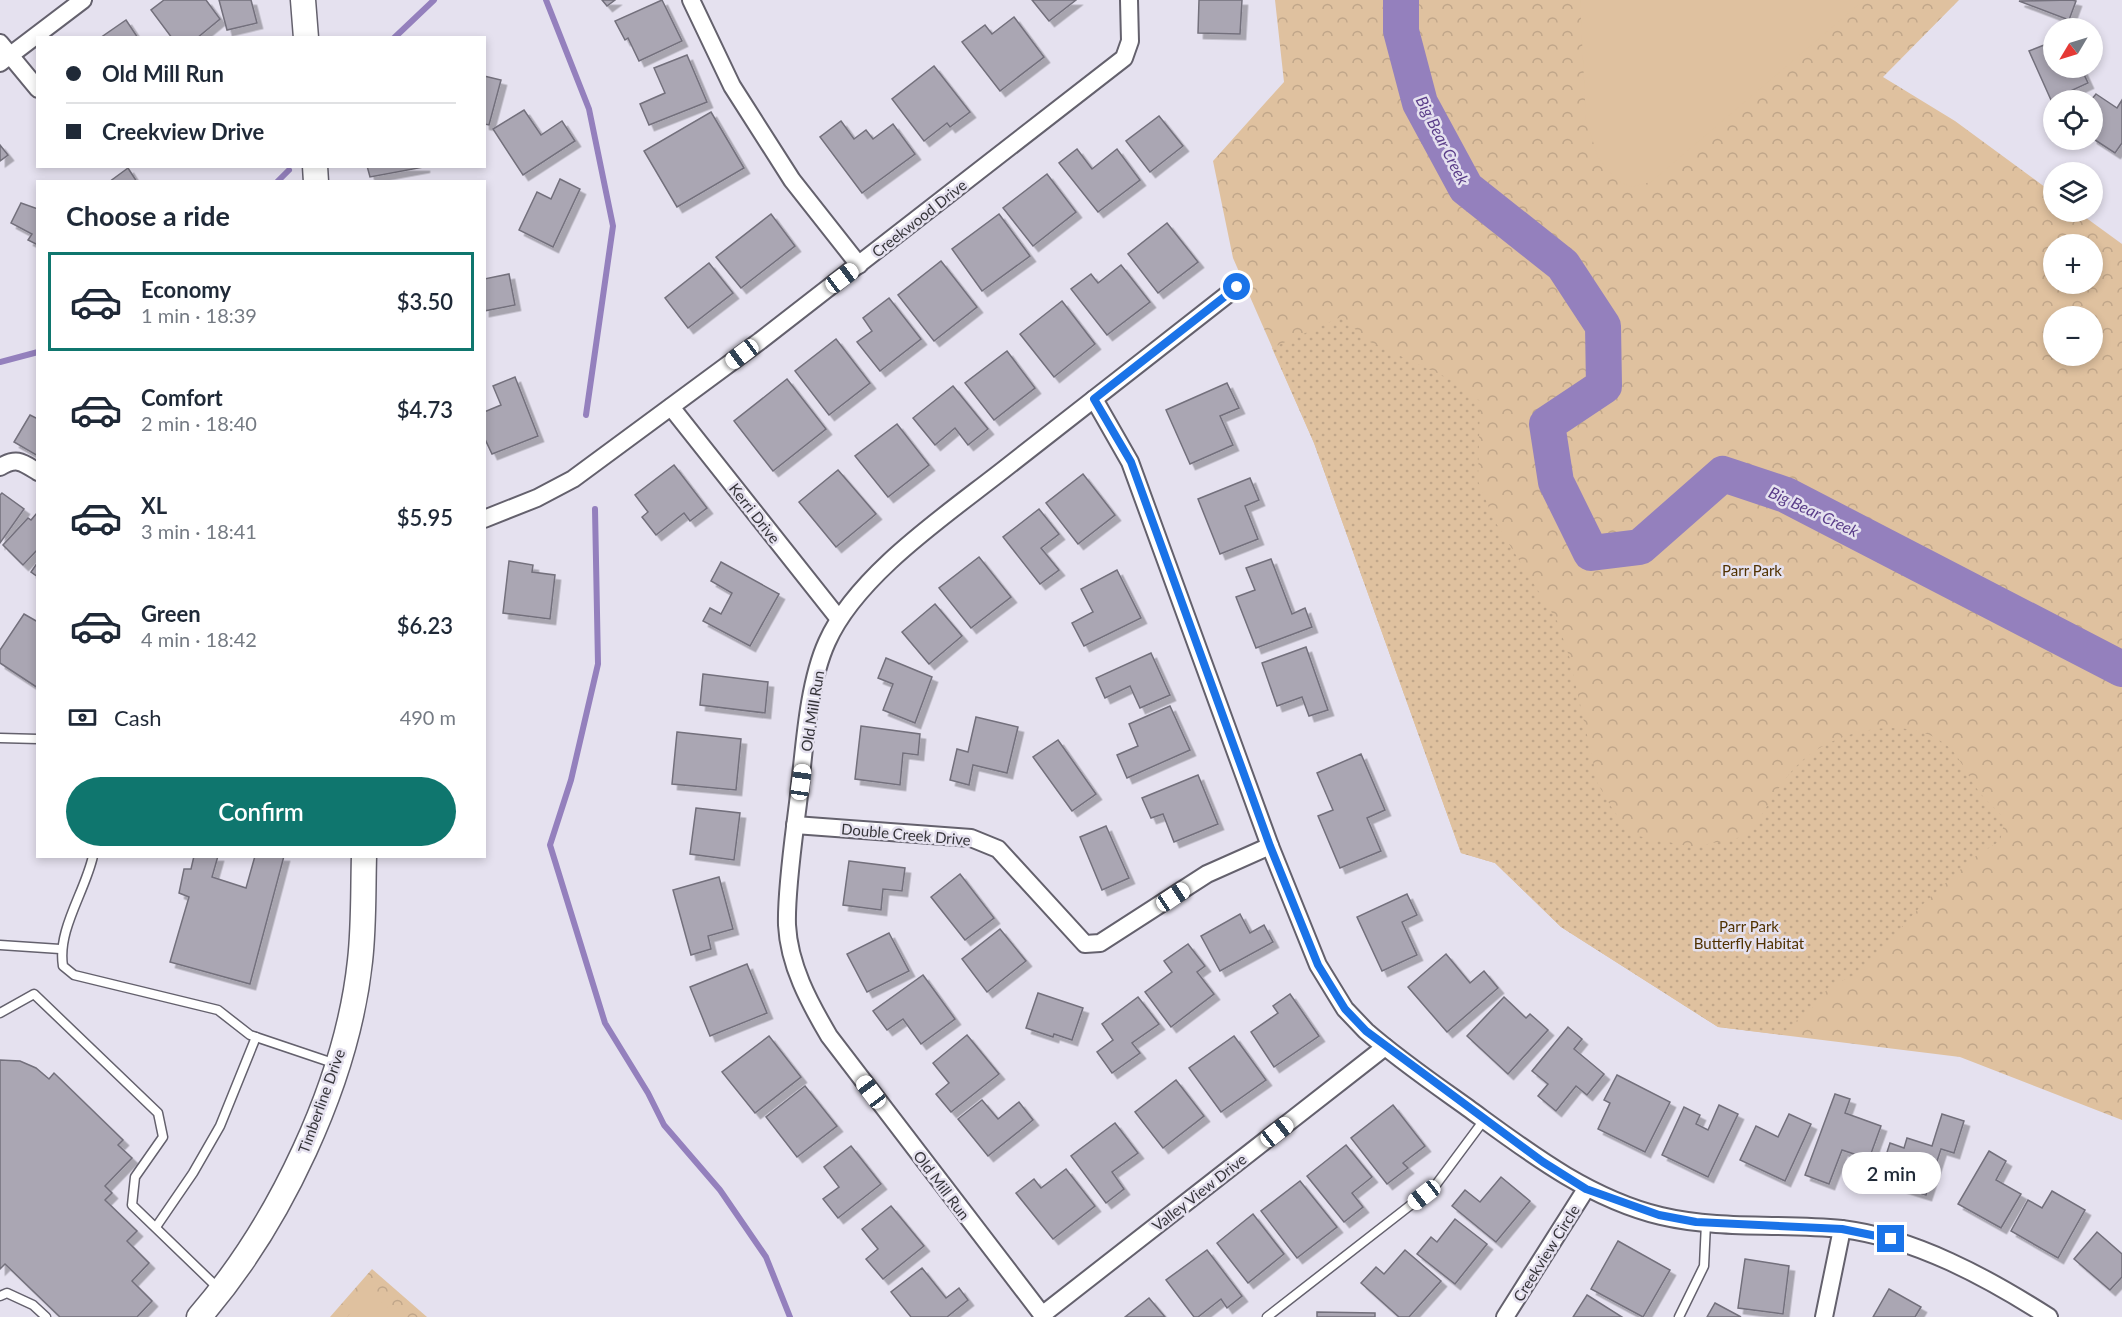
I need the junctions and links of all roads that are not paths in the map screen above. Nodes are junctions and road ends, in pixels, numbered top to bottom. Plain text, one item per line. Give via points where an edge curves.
1 (83, 0) edge
2 (303, 0) edge
3 (691, 0) edge
4 (1129, 0) edge
5 (306, 36) edge
6 (3, 54) edge
7 (36, 87) edge
8 (859, 265) junction
9 (1237, 287) dead end
10 (1094, 399) junction
11 (671, 406) junction
12 (0, 467) edge
13 (36, 471) edge
14 (486, 518) edge
15 (839, 619) junction
16 (0, 738) edge
17 (36, 739) edge
18 (795, 825) junction
19 (1270, 846) junction
20 (92, 858) edge
21 (364, 858) edge
22 (0, 945) edge
23 (60, 949) junction
24 (0, 1013) edge
25 (256, 1037) junction
26 (1385, 1047) junction
27 (337, 1064) junction
28 (1484, 1120) junction
29 (1586, 1189) junction
30 (1706, 1223) junction
31 (156, 1227) junction
32 (1842, 1229) junction
33 (221, 1292) junction
34 (0, 1296) edge
35 (1043, 1316) edge
36 (46, 1317) edge
37 (199, 1317) edge
38 (1267, 1317) edge
39 (1505, 1317) edge
40 (1679, 1317) edge
41 (1824, 1317) edge
42 (2049, 1317) edge

1 - 6 street
2 - 5 street
3 - 8 street via 732,86 792,180
4 - 8 street, Creekwood Drive via 1130,41 1124,58
6 - 7 street
8 - 11 street, Creekwood Drive
9 - 10 street, Old Mill Run
10 - 15 street, Old Mill Run via 925,532 860,590
10 - 19 street via 1131,462
11 - 14 street, Creekwood Drive via 573,479
11 - 15 street, Kerri Drive
12 - 13 street via 20,460
15 - 18 street, Old Mill Run via 815,674
16 - 17 lane
18 - 19 street, Double Creek Drive via 971,838 998,849 1085,944 1100,943 1207,874
18 - 35 street, Old Mill Run via 787,926 808,1000 829,1036
19 - 26 street via 1318,965 1345,1009
20 - 23 lane
21 - 27 street, Timberline Drive via 360,960 352,1012
22 - 23 lane
23 - 25 lane via 63,966 74,975 218,1010
24 - 31 lane via 34,994 158,1113 163,1137 135,1177 132,1205
25 - 27 lane
25 - 31 lane via 220,1125
26 - 28 street
26 - 35 street, Valley View Drive
27 - 33 street, Timberline Drive via 302,1153 258,1238
28 - 29 street
28 - 38 lane via 1435,1186
29 - 30 street via 1659,1215
29 - 39 street, Creekview Circle
30 - 32 street
30 - 40 lane via 1704,1266
31 - 33 lane
32 - 41 street
32 - 42 street via 1932,1252
33 - 37 street, Timberline Drive
34 - 36 lane via 7,1293 33,1305

